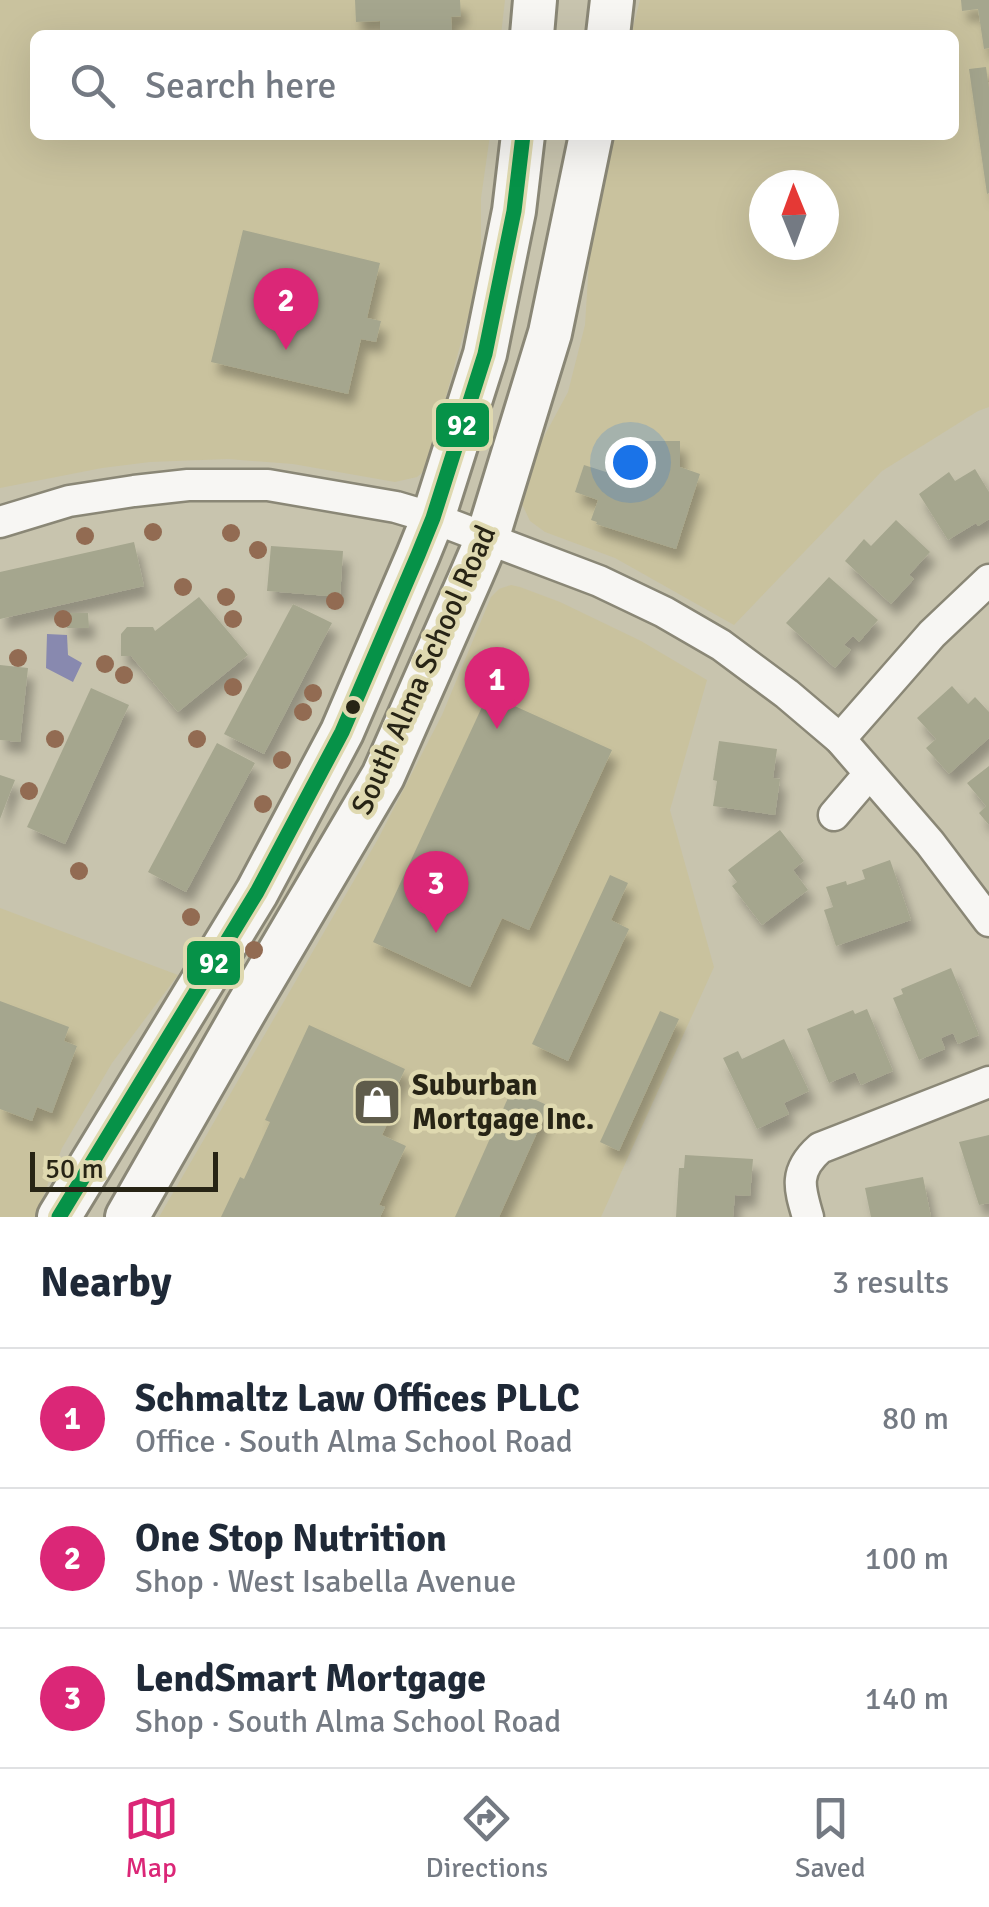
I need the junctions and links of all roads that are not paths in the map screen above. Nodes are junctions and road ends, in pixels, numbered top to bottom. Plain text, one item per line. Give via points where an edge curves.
1 (535, 0) edge
2 (612, 0) edge
3 (532, 30) edge
4 (609, 30) edge
5 (521, 140) edge
6 (590, 140) edge
7 (433, 518) junction
8 (0, 522) edge
9 (487, 539) junction
10 (989, 580) edge
11 (840, 738) junction
12 (869, 774) junction
13 (834, 815) dead end
14 (989, 922) edge
15 (989, 1082) edge
16 (59, 1217) edge
17 (127, 1217) edge
18 (808, 1217) edge

1 - 3 main road
2 - 4 main road
5 - 7 main road, South Alma School Road via 485,354
6 - 9 main road, South Alma School Road via 550,333
7 - 8 street via 268,485 188,485 69,502
7 - 9 street
7 - 16 main road, South Alma School Road via 342,732 274,860
9 - 11 street via 664,612 721,645
9 - 17 main road, South Alma School Road via 383,776
10 - 11 street
11 - 12 street
12 - 13 street
12 - 14 street
15 - 18 street via 820,1148 801,1173

